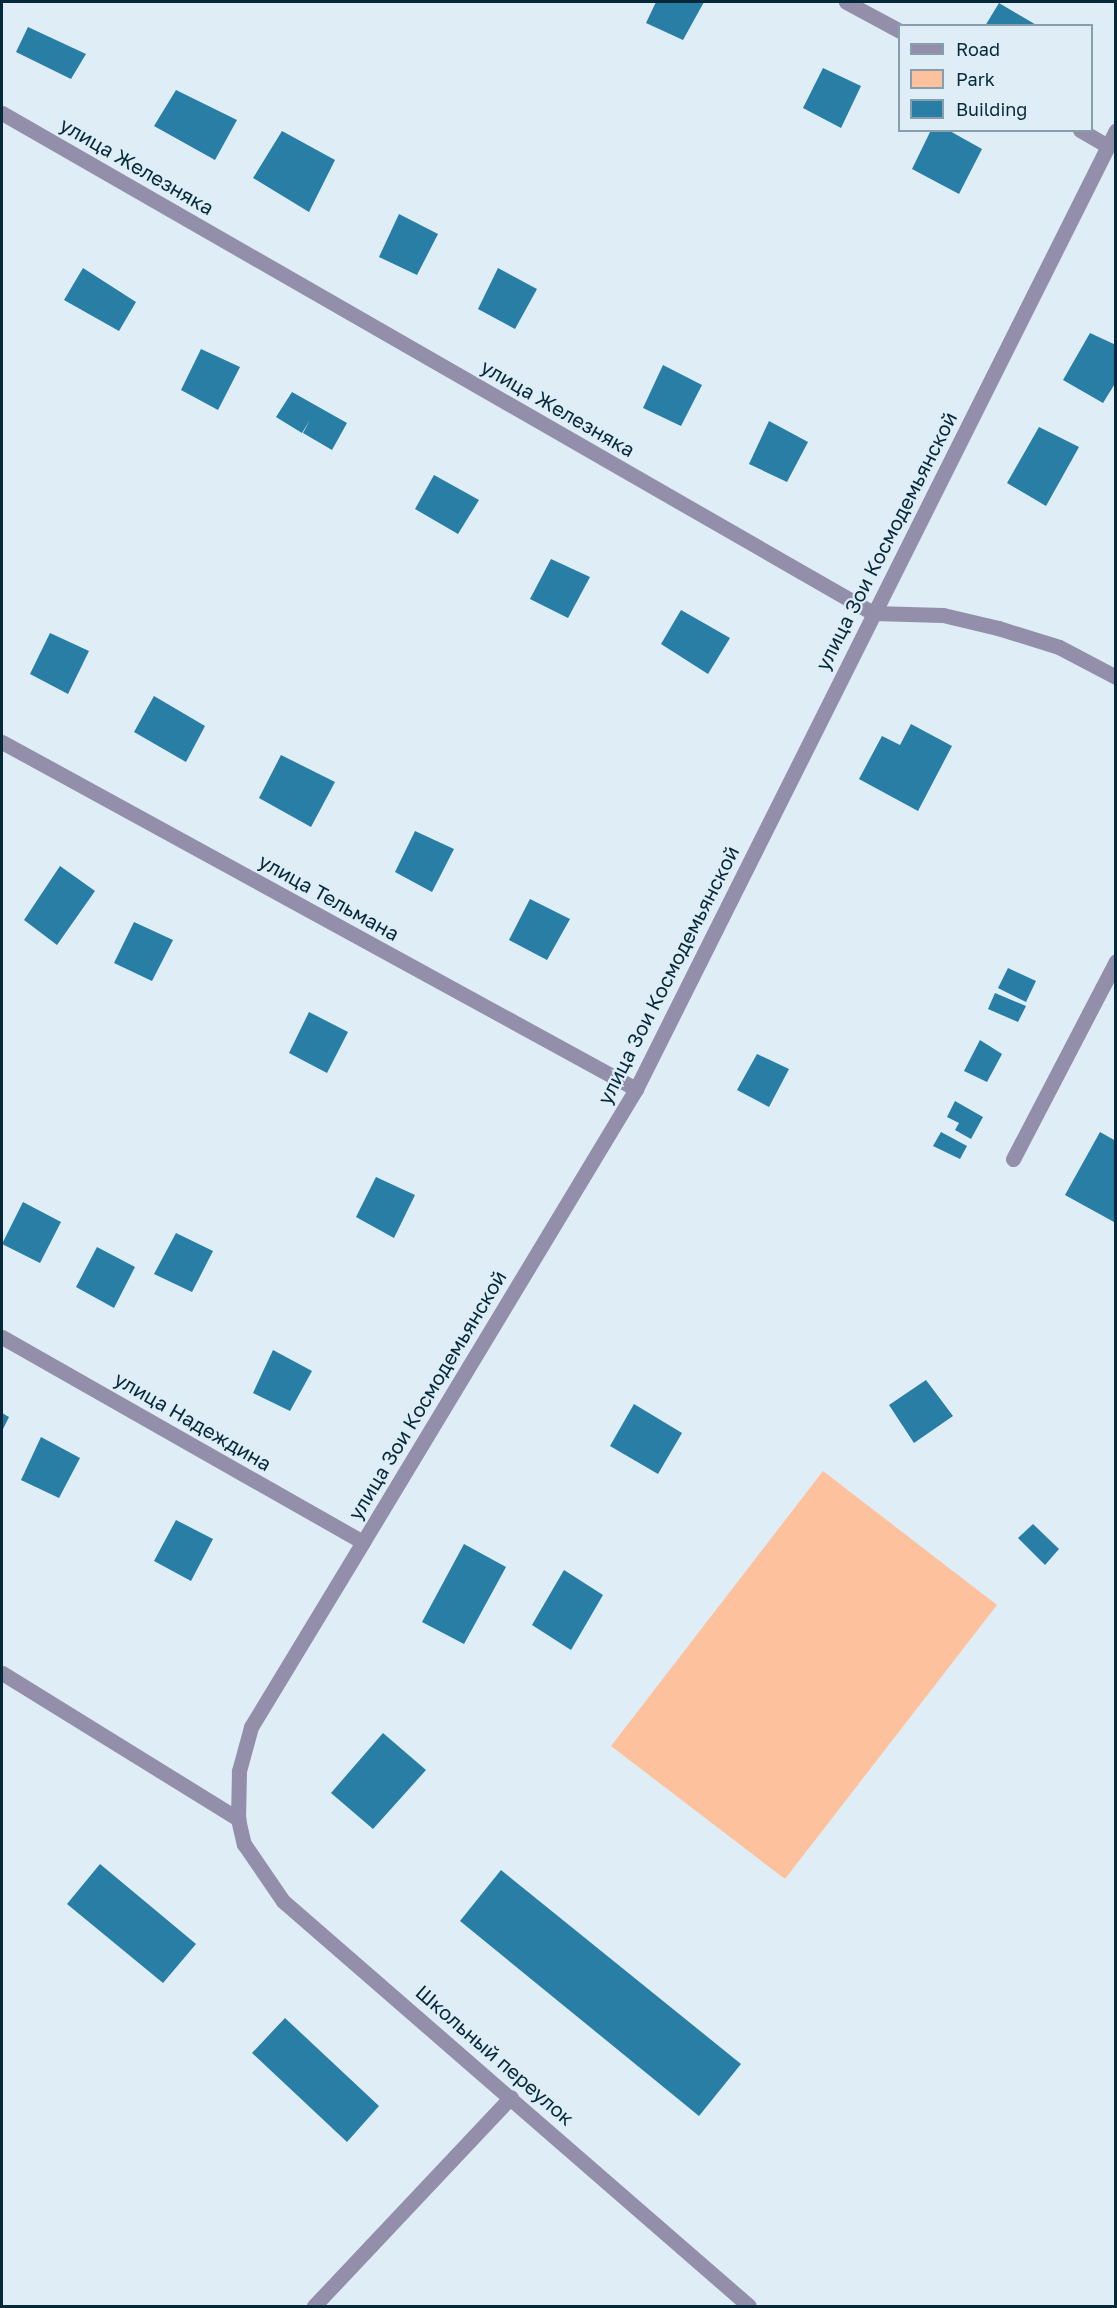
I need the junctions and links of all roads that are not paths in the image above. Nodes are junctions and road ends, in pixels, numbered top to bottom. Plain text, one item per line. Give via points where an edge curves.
1 (846, 2) edge
2 (898, 30) edge
3 (2, 113) edge
4 (1116, 130) edge
5 (1084, 132) edge
6 (1108, 146) junction
7 (873, 614) junction
8 (1116, 677) edge
9 (2, 742) edge
10 (1116, 961) edge
11 (636, 1089) junction
12 (1013, 1159) dead end
13 (2, 1337) edge
14 (363, 1542) junction
15 (2, 1673) edge
16 (238, 1819) junction
17 (511, 2097) junction
18 (314, 2307) edge
19 (749, 2307) edge

1 - 2 street
3 - 7 street, улица Железняка
4 - 6 street, улица Зои Космодемьянской
5 - 6 street
6 - 7 street, улица Зои Космодемьянской
7 - 8 street, улица Железняка via 943,615 998,628 1059,647
7 - 11 street, улица Зои Космодемьянской
9 - 11 street, улица Тельмана
10 - 12 street
11 - 14 street, улица Зои Космодемьянской
13 - 14 street, улица Надеждина
14 - 16 street, улица Зои Космодемьянской via 254,1719 239,1771
15 - 16 street
16 - 17 street, Школьный переулок via 244,1844 283,1901
17 - 18 street
17 - 19 street, Школьный переулок

